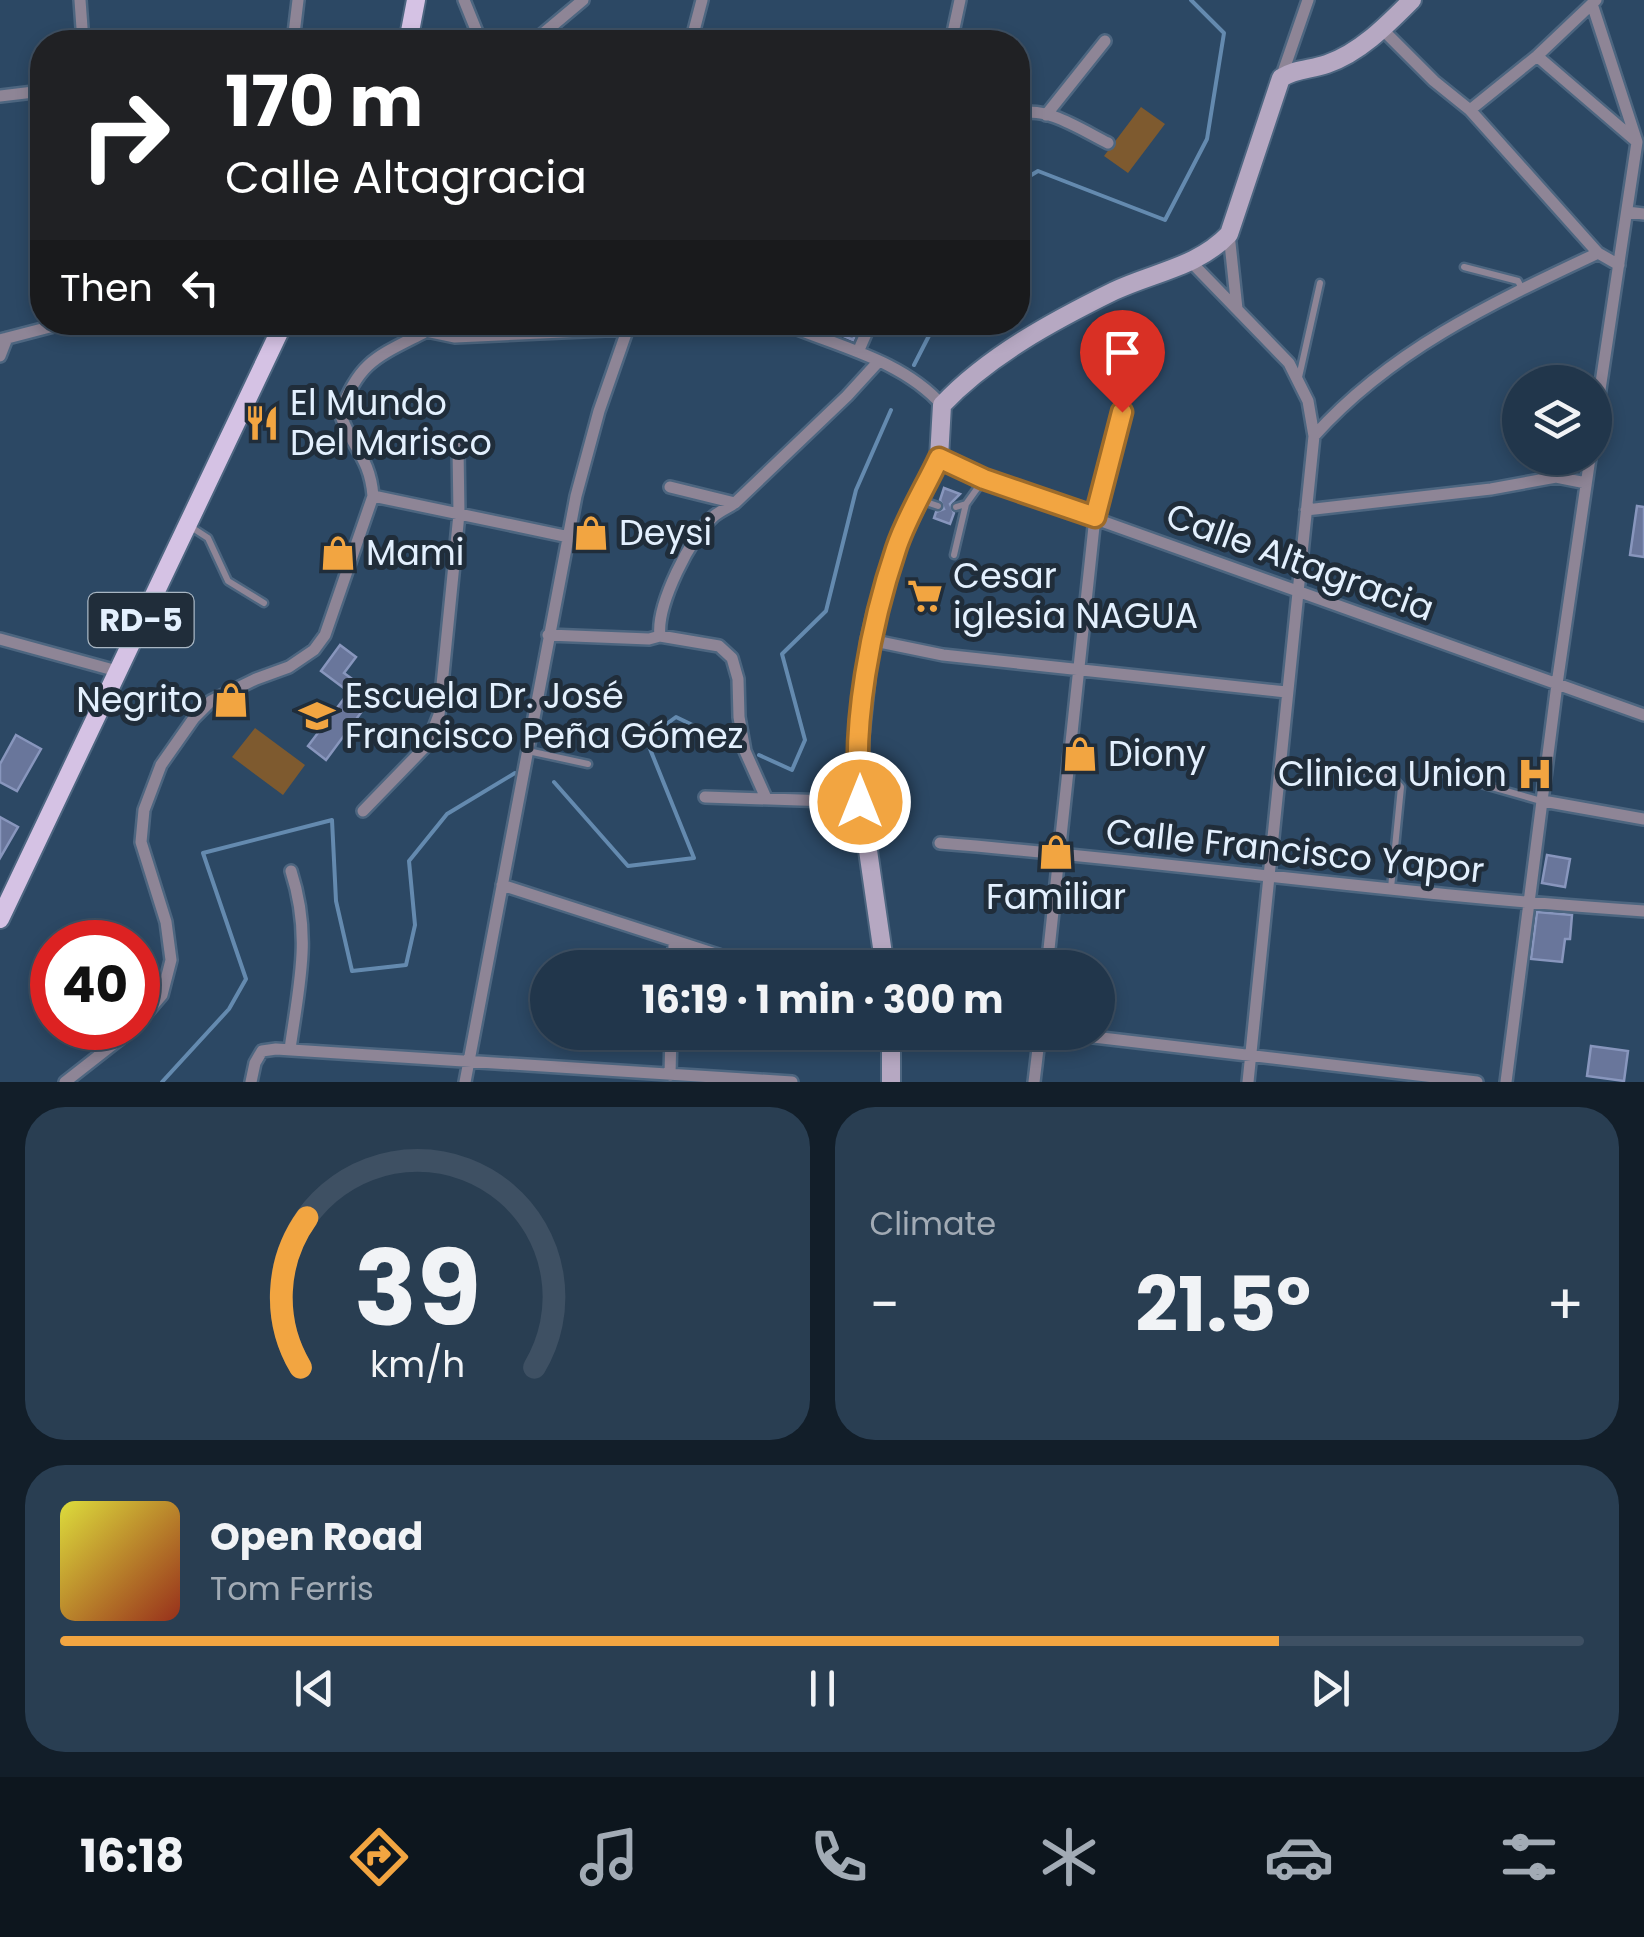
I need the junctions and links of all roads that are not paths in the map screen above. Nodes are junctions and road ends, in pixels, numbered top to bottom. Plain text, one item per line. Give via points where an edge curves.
1 (80, 0) edge
2 (298, 0) edge
3 (416, 0) edge
4 (464, 0) edge
5 (583, 0) edge
6 (702, 0) edge
7 (960, 0) edge
8 (1308, 0) edge
9 (1412, 0) edge
10 (1594, 2) edge
11 (82, 30) edge
12 (294, 30) edge
13 (410, 30) edge
14 (476, 30) edge
15 (547, 30) edge
16 (695, 30) edge
17 (954, 30) edge
18 (1382, 30) junction
19 (1105, 41) dead end
20 (1537, 56) junction
21 (1280, 78) junction
22 (30, 92) edge
23 (0, 96) edge
24 (1470, 110) junction
25 (1030, 113) edge
26 (1046, 115) junction
27 (1108, 143) dead end
28 (1640, 143) edge
29 (1628, 212) junction
30 (1644, 214) edge
31 (1229, 234) junction
32 (1598, 252) junction
33 (1192, 263) junction
34 (1619, 266) junction
35 (1464, 267) dead end
36 (1320, 283) dead end
37 (1522, 289) junction
38 (1237, 311) junction
39 (30, 332) edge
40 (278, 335) edge
41 (419, 335) edge
42 (436, 335) edge
43 (499, 335) edge
44 (625, 335) edge
45 (814, 335) edge
46 (865, 335) edge
47 (3, 339) edge
48 (858, 352) junction
49 (0, 356) edge
50 (878, 362) junction
51 (1604, 365) edge
52 (1298, 378) junction
53 (942, 406) junction
54 (1122, 412) dead end
55 (1314, 436) junction
56 (458, 448) dead end
57 (939, 458) junction
58 (1587, 475) edge
59 (984, 479) junction
60 (1586, 484) junction
61 (670, 487) dead end
62 (373, 496) junction
63 (919, 500) junction
64 (735, 503) junction
65 (966, 504) junction
66 (938, 506) dead end
67 (956, 508) dead end
68 (1306, 510) junction
69 (459, 514) junction
70 (1095, 517) junction
71 (187, 524) junction
72 (569, 537) junction
73 (954, 555) dead end
74 (1296, 590) junction
75 (264, 603) dead end
76 (548, 635) junction
77 (660, 636) junction
78 (0, 639) edge
79 (870, 640) junction
80 (1080, 670) junction
81 (117, 671) junction
82 (1557, 684) junction
83 (1286, 692) junction
84 (1644, 715) edge
85 (527, 751) junction
86 (588, 764) dead end
87 (1362, 771) dead end
88 (1446, 774) dead end
89 (705, 797) dead end
90 (766, 798) junction
91 (1543, 801) junction
92 (860, 802) junction
93 (363, 811) dead end
94 (1644, 819) edge
95 (940, 843) dead end
96 (1060, 853) junction
97 (290, 871) dead end
98 (1270, 874) junction
99 (502, 885) junction
100 (1391, 888) junction
101 (1530, 904) junction
102 (1644, 912) edge
103 (0, 918) edge
104 (674, 942) junction
105 (674, 950) edge
106 (700, 950) edge
107 (882, 950) edge
108 (1050, 950) edge
109 (160, 997) edge
110 (1115, 1039) edge
111 (104, 1050) edge
112 (290, 1050) junction
113 (671, 1050) edge
114 (891, 1050) edge
115 (1038, 1050) edge
116 (1252, 1053) junction
117 (469, 1062) junction
118 (670, 1075) junction
119 (64, 1082) edge
120 (251, 1082) edge
121 (465, 1082) edge
122 (792, 1082) edge
123 (891, 1082) edge
124 (1034, 1082) edge
125 (1248, 1082) edge
126 (1478, 1082) edge
127 (1506, 1082) edge

1 - 11 street
2 - 12 street
3 - 13 main road
4 - 14 street
5 - 15 street
6 - 16 street
7 - 17 street
8 - 21 street
9 - 18 street
10 - 20 street
10 - 28 street
18 - 21 street via 1324,66 1297,68
18 - 24 street
19 - 26 street
20 - 24 street
20 - 28 street
21 - 31 street
22 - 23 street
24 - 32 street
25 - 26 street
26 - 27 street
28 - 29 street
29 - 30 street
29 - 34 street
31 - 33 street
31 - 38 street
32 - 34 street
32 - 37 street
33 - 38 street
33 - 53 street via 1114,291 1053,325 998,357
34 - 51 street
35 - 37 lane via 1518,281
36 - 52 lane
37 - 55 street via 1408,352
38 - 52 street
39 - 47 street
40 - 71 main road, RD-5
41 - 62 street via 356,376 340,413 365,458
42 - 43 street
44 - 72 street via 594,428
45 - 48 street
46 - 48 street
47 - 49 street
48 - 50 street
50 - 53 street via 923,384
50 - 64 street
52 - 55 street
53 - 57 street
54 - 70 street
55 - 68 street
56 - 69 street
57 - 59 street, Calle Altagracia
57 - 63 street
58 - 60 street
59 - 65 lane
59 - 70 street, Calle Altagracia
60 - 68 street via 1556,476
60 - 82 street
61 - 64 street
62 - 69 street
62 - 109 street via 314,650 212,701 161,765 144,810 141,842 171,960
63 - 66 lane
63 - 79 street via 897,545
64 - 77 street via 713,516 686,557 664,598
65 - 67 lane
65 - 73 lane
68 - 74 street
69 - 72 street
69 - 93 street via 439,715 428,745
70 - 74 street, Calle Altagracia
70 - 80 street
71 - 75 lane via 208,538 228,582
71 - 81 main road, RD-5
72 - 76 street
74 - 82 street, Calle Altagracia
74 - 83 street
76 - 77 street
76 - 85 street
77 - 90 street via 719,646 732,658 746,750
78 - 81 street
79 - 80 street
79 - 92 street
80 - 83 street
80 - 96 street
81 - 103 main road, RD-5
82 - 84 street, Calle Altagracia
82 - 91 street
83 - 98 street
85 - 86 lane
85 - 99 street
87 - 100 lane via 1393,778 1401,787
88 - 91 lane
89 - 90 street
90 - 92 street
91 - 94 street
91 - 101 street
92 - 107 street
95 - 96 street, Calle Francisco Yapor
96 - 98 street, Calle Francisco Yapor
96 - 108 street
97 - 112 street via 304,948
98 - 100 street, Calle Francisco Yapor
98 - 116 street
99 - 104 street
99 - 117 street
100 - 101 street, Calle Francisco Yapor
101 - 102 street, Calle Francisco Yapor
101 - 127 street
104 - 105 street
104 - 106 street
110 - 116 street
111 - 119 street
112 - 117 street
112 - 120 street via 262,1051
113 - 118 street
114 - 123 street
115 - 124 street
116 - 125 street
116 - 126 street
117 - 118 street
117 - 121 street
118 - 122 street

